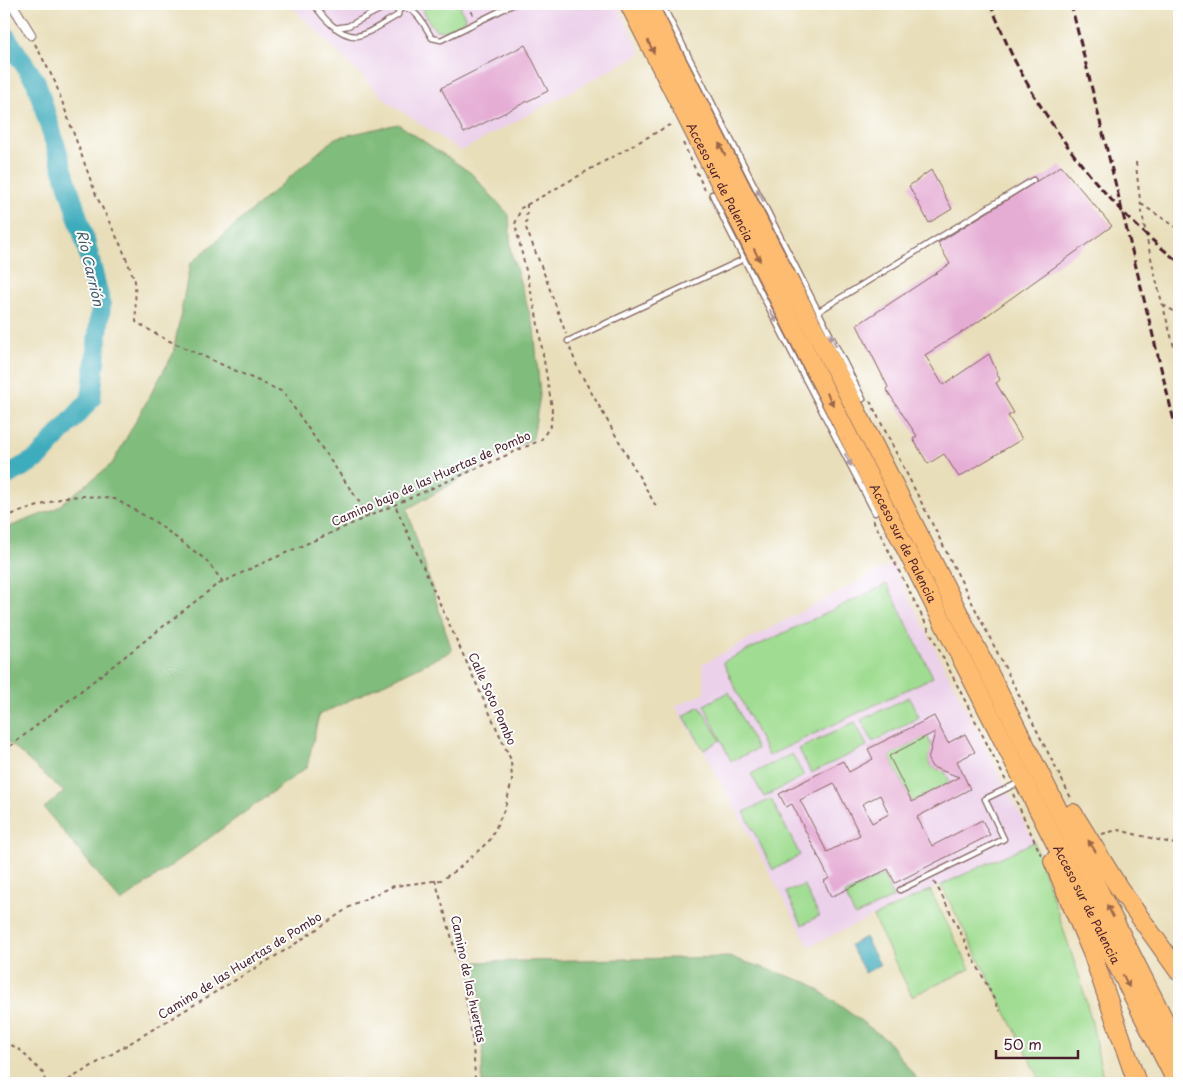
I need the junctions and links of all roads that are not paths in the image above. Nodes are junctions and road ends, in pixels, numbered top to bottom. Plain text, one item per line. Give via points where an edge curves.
1 (12, 4) edge
2 (314, 4) edge
3 (514, 4) edge
4 (629, 4) edge
5 (648, 4) edge
6 (662, 4) edge
7 (399, 10) junction
8 (335, 28) junction
9 (31, 35) road end
10 (667, 79) junction
11 (1033, 180) dead end
12 (710, 195) joint
13 (744, 259) junction
14 (819, 311) junction
15 (568, 341) road end
16 (865, 397) joint
17 (873, 515) joint
18 (930, 559) junction
19 (938, 611) junction
20 (947, 628) junction
21 (1013, 786) junction
22 (900, 890) dead end
23 (1179, 972) edge
24 (1179, 1049) edge
25 (1137, 1083) edge
26 (1177, 1083) edge

1 - 9 street
2 - 8 lane
3 - 7 lane via 442,40 432,38 409,7
4 -> 10 highway, Acceso sur de Palencia
18 -> 5 highway, Acceso sur de Palencia
14 -> 6 lane
7 - 8 lane via 391,6 383,8 348,26
7 - 8 lane via 398,15 357,36
10 - 12 highway via 684,133
10 -> 19 highway, Acceso sur de Palencia
11 - 14 lane
12 - 13 lane
13 - 15 lane
13 -> 17 lane
16 -> 14 lane
16 - 18 highway via 909,499
17 - 19 highway via 910,576
23 -> 18 highway via 1084,833 965,607
24 -> 18 highway, Acceso sur de Palencia
19 - 20 highway, Acceso sur de Palencia
20 - 21 highway via 962,679
20 -> 26 highway, Acceso sur de Palencia
21 - 22 lane via 985,799 1004,839
21 - 25 highway via 1051,856 1092,953

